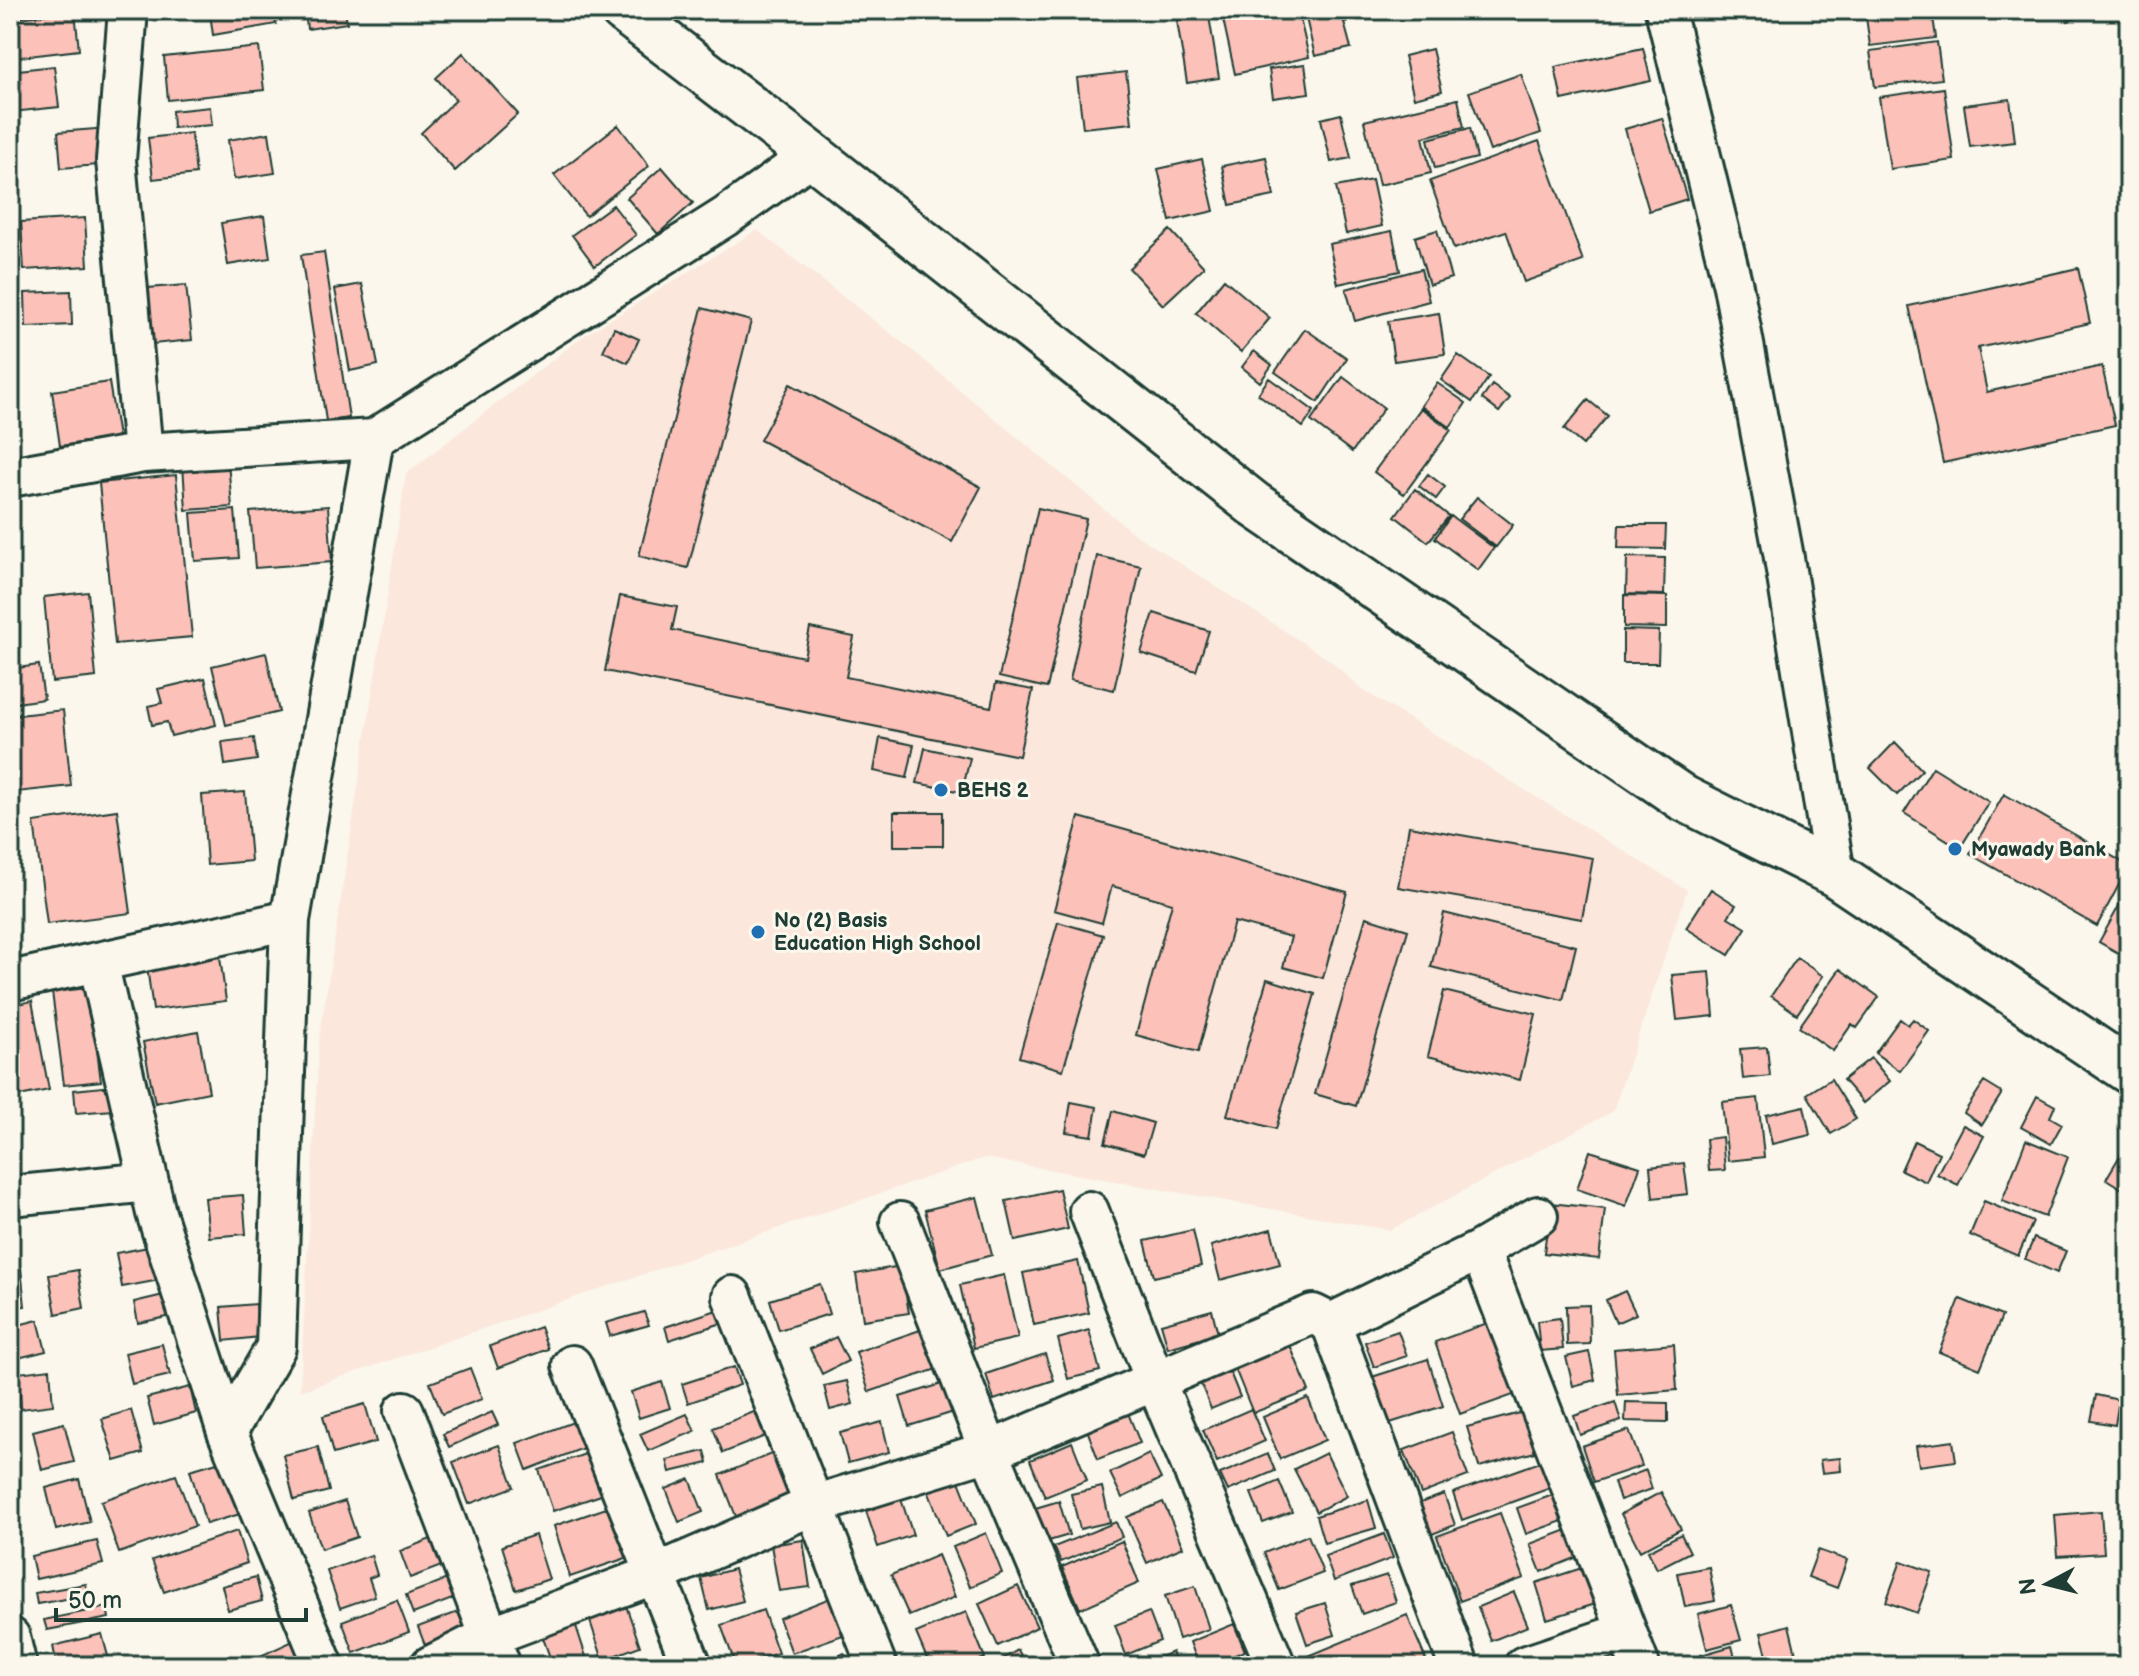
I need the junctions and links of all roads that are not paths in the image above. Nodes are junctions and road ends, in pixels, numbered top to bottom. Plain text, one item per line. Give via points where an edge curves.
1 (128, 10) edge
2 (623, 10) edge
3 (1665, 10) edge
4 (812, 155) junction
5 (374, 439) junction
6 (143, 453) junction
7 (10, 477) edge
8 (1835, 874) junction
9 (290, 920) junction
10 (98, 962) junction
11 (10, 981) edge
12 (2129, 1071) edge
13 (149, 1182) junction
14 (10, 1196) edge
15 (1089, 1211) dead end
16 (1538, 1216) dead end
17 (900, 1222) dead end
18 (1480, 1250) junction
19 (732, 1296) dead end
20 (1331, 1323) junction
21 (572, 1365) dead end
22 (1155, 1380) junction
23 (404, 1411) dead end
24 (227, 1432) junction
25 (989, 1451) junction
26 (814, 1505) junction
27 (656, 1574) junction
28 (10, 1637) edge
29 (1633, 1649) edge
30 (496, 1651) edge
31 (17, 1666) edge
32 (324, 1666) edge
33 (430, 1666) edge
34 (692, 1666) edge
35 (877, 1666) edge
36 (1080, 1666) edge
37 (1276, 1666) edge
38 (1459, 1666) edge
39 (1524, 1666) edge

1 - 6 street via 116,160
2 - 4 highway
3 - 8 street via 1733,286
4 - 5 street via 728,215
4 - 8 highway via 1267,514 1683,798
5 - 6 street
5 - 9 street
6 - 7 street
8 - 12 highway
9 - 10 street
9 - 24 street via 276,1347
10 - 11 street
10 - 13 street
13 - 14 street
13 - 24 street
15 - 22 street
16 - 18 street
17 - 25 street
18 - 20 street
18 - 29 street
19 - 26 street
20 - 22 street via 1313,1314
20 - 38 street
21 - 27 street
22 - 25 street
22 - 37 street
23 - 30 street
24 - 32 street
25 - 26 street
25 - 36 street
26 - 27 street
26 - 35 street
27 - 30 street
27 - 34 street
28 - 31 street
29 - 39 street
30 - 33 street

